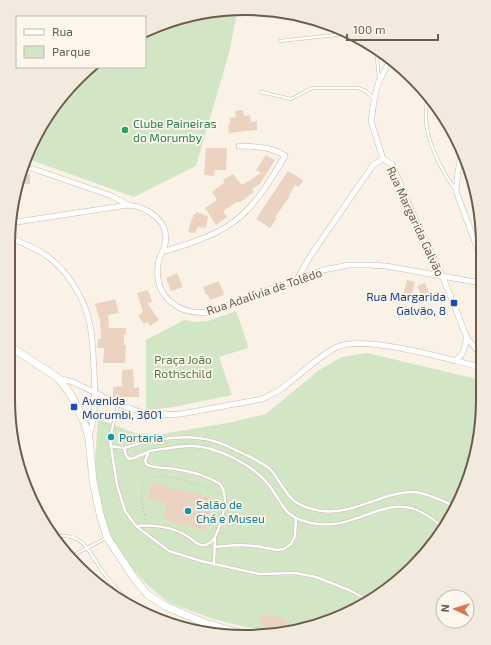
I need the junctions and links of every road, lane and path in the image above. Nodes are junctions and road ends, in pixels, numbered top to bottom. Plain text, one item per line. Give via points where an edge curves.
1 (338, 35) edge
2 (280, 41) dead end
3 (377, 56) edge
4 (388, 65) edge
5 (379, 81) junction
6 (261, 92) dead end
7 (375, 99) junction
8 (427, 103) edge
9 (239, 146) dead end
10 (383, 159) junction
11 (460, 162) edge
12 (29, 167) edge
13 (456, 190) junction
14 (128, 205) junction
15 (16, 222) edge
16 (15, 240) edge
17 (476, 244) edge
18 (162, 252) junction
19 (442, 276) junction
20 (296, 280) junction
21 (476, 282) edge
22 (467, 338) junction
23 (15, 349) edge
24 (476, 349) edge
25 (454, 361) junction
26 (476, 366) edge
27 (58, 378) junction
28 (95, 394) junction
29 (118, 404) junction
30 (111, 433) dead end
31 (89, 438) junction
32 (110, 440) dead end
33 (110, 446) junction
34 (124, 448) junction
35 (149, 451) junction
36 (225, 495) junction
37 (451, 504) edge
38 (296, 519) junction
39 (148, 525) junction
40 (439, 525) edge
41 (136, 526) junction
42 (60, 536) edge
43 (107, 537) junction
44 (215, 538) junction
45 (88, 547) junction
46 (214, 547) junction
47 (75, 554) edge
48 (214, 565) junction
49 (120, 593) edge
50 (363, 598) edge
51 (218, 628) edge

1 - 2 lane
3 - 5 lane
4 - 5 street, Rua Margarida Galvão
5 - 7 street, Rua Margarida Galvão
6 - 7 lane via 291,99 312,88 358,88
7 - 10 street, Rua Margarida Galvão via 371,121
8 - 13 lane via 427,131 438,160
9 - 18 street via 270,148 285,156 241,216 213,233
10 - 19 street, Rua Margarida Galvão via 392,164
10 - 20 street via 373,164
11 - 13 street
12 - 14 street via 112,196
13 - 17 street
14 - 15 street, Rua Adalívia de Tolêdo
14 - 18 street, Rua Adalívia de Tolêdo via 145,209 159,220 165,239
16 - 28 street via 45,255 60,267 72,282 90,323
18 - 20 street, Rua Adalívia de Tolêdo via 158,265 158,281 174,305 186,311 209,312
19 - 20 street, Rua Adalívia de Tolêdo via 386,266 349,265
19 - 21 street, Rua Adalívia de Tolêdo
19 - 22 street, Rua Margarida Galvão
22 - 24 street, Rua Margarida Galvão
22 - 25 street via 462,354
23 - 27 main road
25 - 26 street
25 - 29 street via 370,343 350,344 338,346 322,356 283,388 262,399 181,414 160,415 140,412
27 - 28 street via 70,381
27 - 31 main road via 78,408
28 - 29 street
28 - 31 street
29 - 30 lane
31 - 43 main road via 93,481
32 - 33 lane
33 - 34 lane
33 - 41 lane via 123,505
34 - 35 lane via 129,459
34 - 37 lane via 163,439 189,437 213,441 236,450 270,469 294,500 308,508 323,511 343,510 392,494 415,492
35 - 36 lane via 145,461 147,465 181,470 204,477 220,484
35 - 38 lane via 192,446 220,452 260,475 287,512
36 - 39 path via 176,478 152,476 144,481 141,494
36 - 44 lane
38 - 40 lane via 324,524 339,523 380,509 399,506 420,511
38 - 46 lane via 295,536 291,544 284,549 237,545
39 - 41 lane
39 - 44 lane via 178,532 202,545 210,543
41 - 48 lane via 169,551
42 - 45 lane via 69,536
43 - 45 lane
43 - 51 main road via 147,594 165,606
44 - 46 lane
45 - 47 lane
45 - 49 lane via 106,577
46 - 48 lane
48 - 50 lane via 259,574 295,573 316,577

